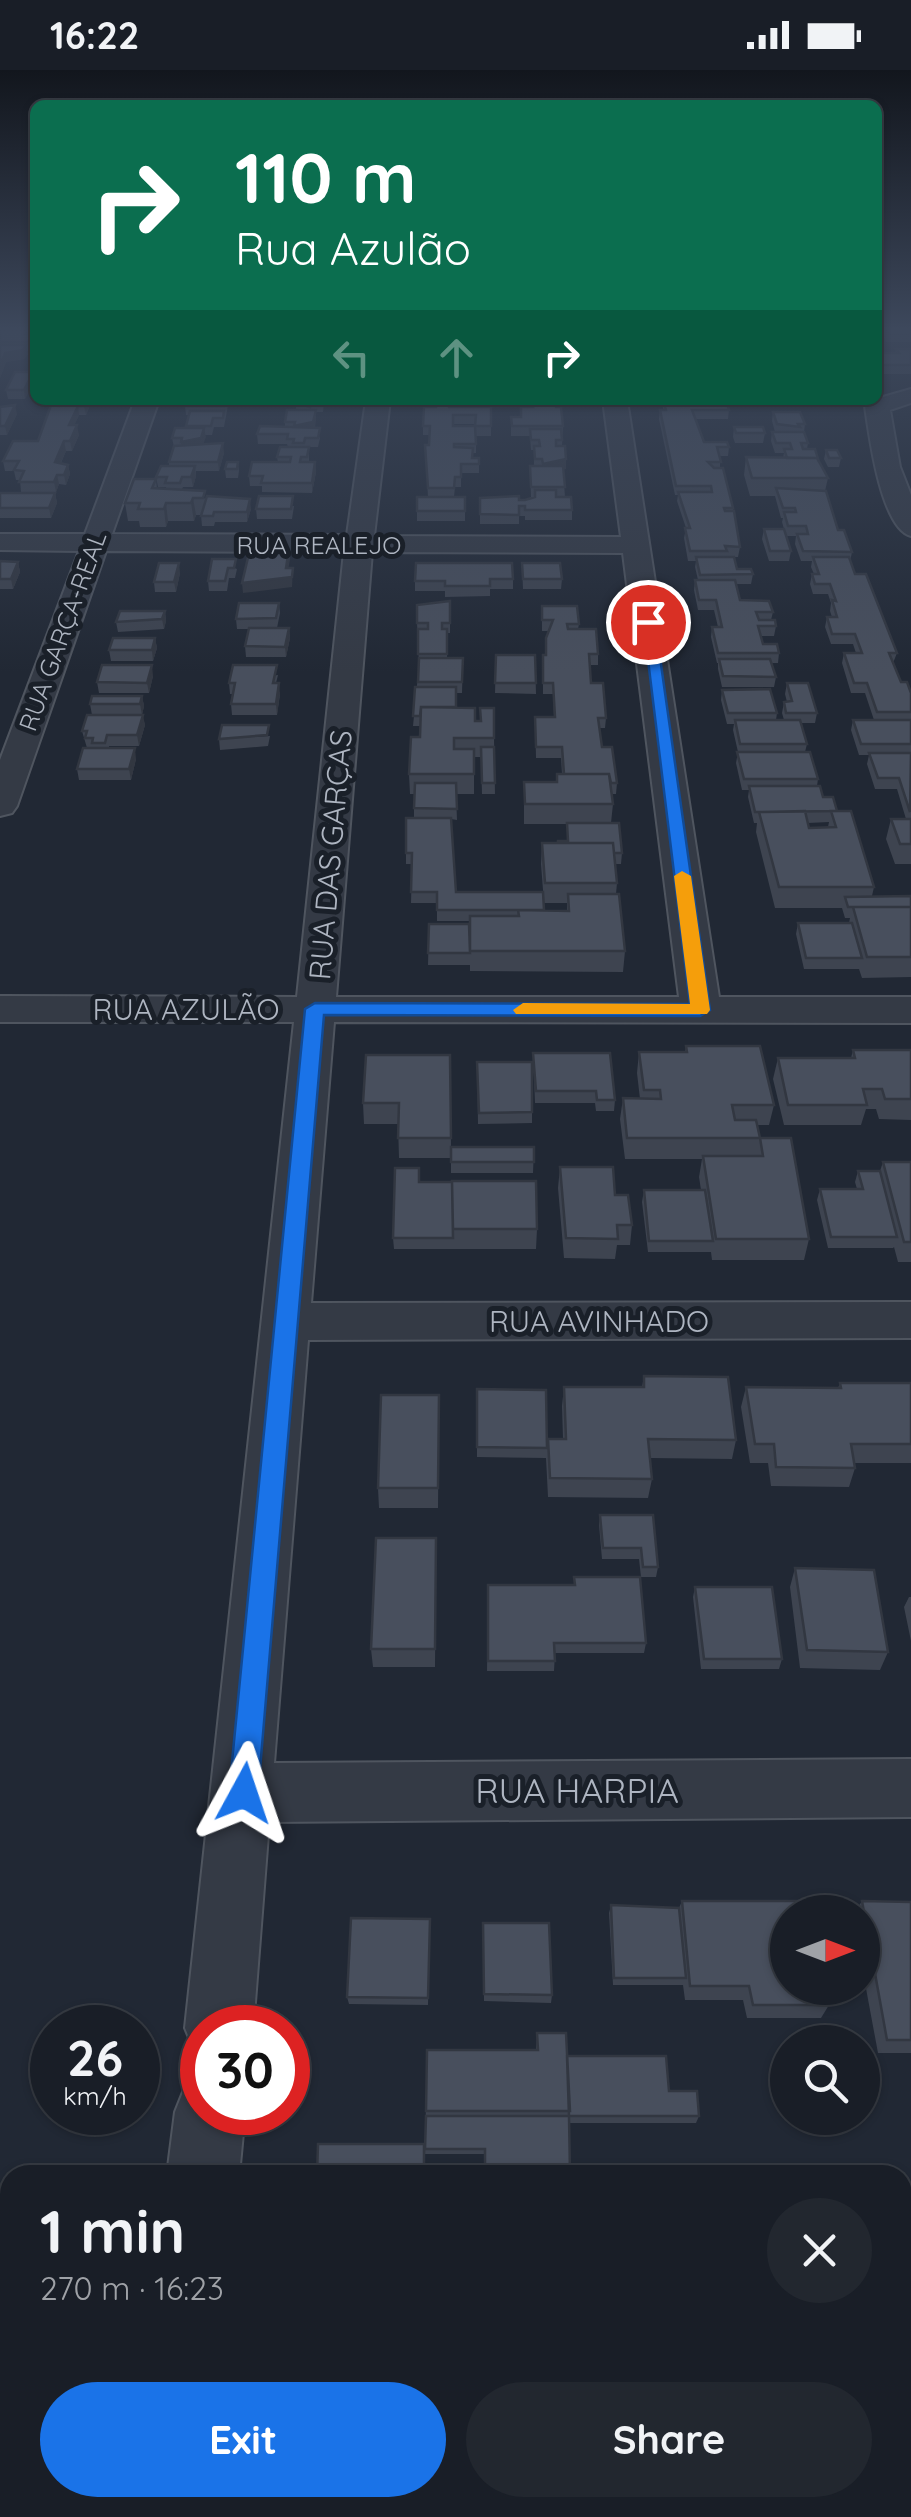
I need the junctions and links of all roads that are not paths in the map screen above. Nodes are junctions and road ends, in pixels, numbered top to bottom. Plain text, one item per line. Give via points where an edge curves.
1 (131, 443) edge
2 (373, 443) edge
3 (623, 443) edge
4 (880, 443) edge
5 (911, 528) edge
6 (0, 542) edge
7 (93, 543) junction
8 (360, 544) junction
9 (638, 545) junction
10 (0, 806) edge
11 (0, 1009) edge
12 (315, 1009) junction
13 (700, 1010) junction
14 (911, 1010) edge
15 (911, 1320) edge
16 (288, 1322) junction
17 (911, 1788) edge
18 (244, 1793) junction
19 (221, 2005) edge
20 (207, 2135) edge
21 (204, 2165) edge

1 - 7 street, RUA GARÇA-REAL
2 - 8 street, RUA DAS GARÇAS
3 - 9 street
4 - 5 street
6 - 7 street, RUA REALEJO
7 - 8 street, RUA REALEJO
7 - 10 street, RUA GARÇA-REAL
8 - 9 street, RUA REALEJO
8 - 12 street, RUA DAS GARÇAS
9 - 13 street
11 - 12 street, RUA AZULÃO
12 - 13 street, RUA AZULÃO
12 - 16 street, RUA DAS GARÇAS
13 - 14 street, RUA AZULÃO
15 - 16 street, RUA AVINHADO
16 - 18 street, RUA DAS GARÇAS
17 - 18 street, RUA HARPIA
18 - 19 street, RUA DAS GARÇAS
20 - 21 street

